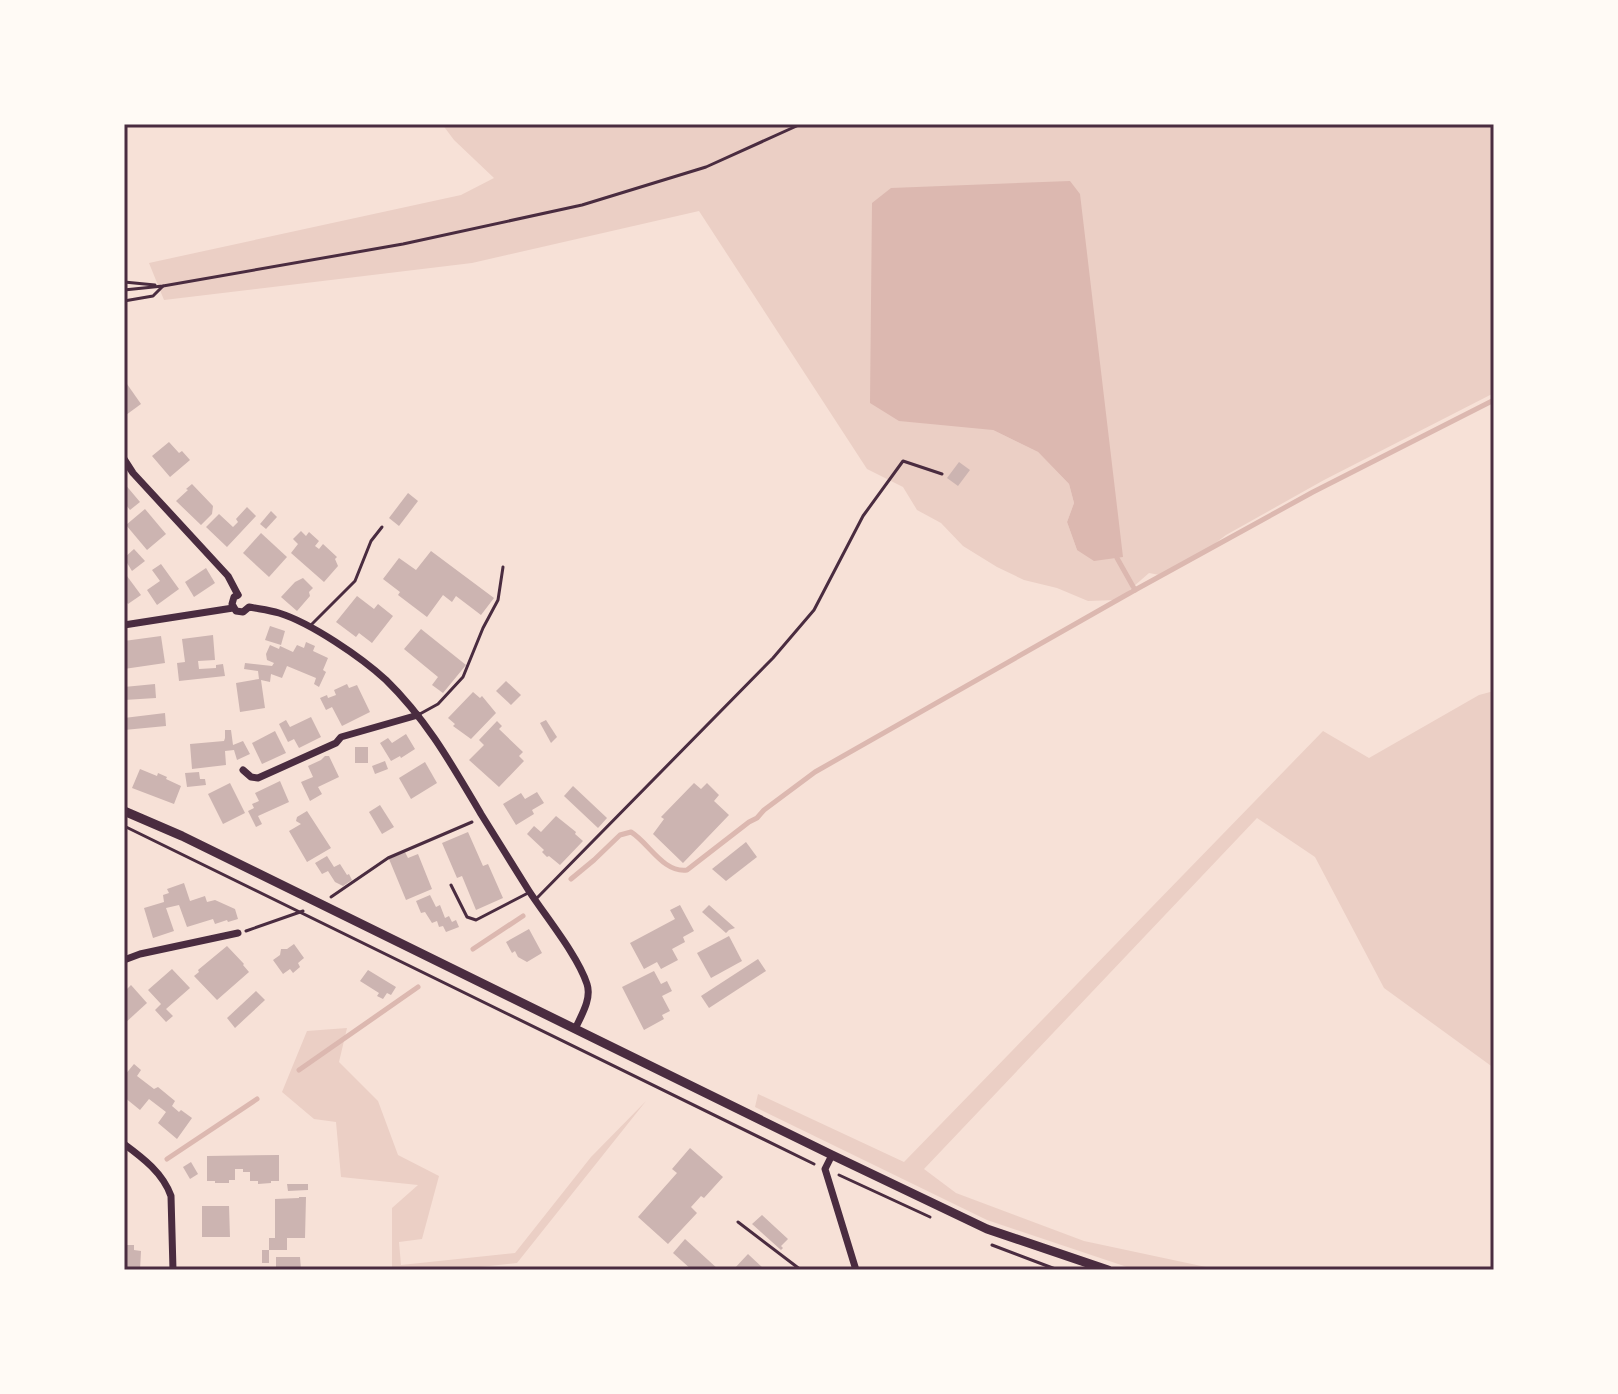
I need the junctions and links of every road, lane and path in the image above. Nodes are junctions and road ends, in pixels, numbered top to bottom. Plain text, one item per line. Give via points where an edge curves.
1 (801, 124) edge
2 (124, 282) edge
3 (163, 286) junction
4 (124, 290) edge
5 (124, 301) edge
6 (124, 459) edge
7 (942, 474) dead end
8 (382, 527) dead end
9 (503, 567) dead end
10 (238, 595) junction
11 (249, 607) junction
12 (233, 608) junction
13 (124, 625) edge
14 (309, 627) junction
15 (418, 715) junction
16 (243, 770) dead end
17 (124, 811) edge
18 (483, 817) junction
19 (124, 826) edge
20 (451, 885) dead end
21 (532, 896) junction
22 (321, 904) junction
23 (302, 912) junction
24 (238, 933) joint
25 (124, 960) edge
26 (575, 1029) junction
27 (124, 1144) edge
28 (832, 1155) junction
29 (825, 1169) junction
30 (933, 1218) dead end
31 (738, 1222) dead end
32 (987, 1243) dead end
33 (173, 1270) edge
34 (801, 1270) edge
35 (856, 1270) edge
36 (1058, 1270) edge
37 (1108, 1270) edge

1 - 3 path via 706,167 582,205 403,244
2 - 3 path
3 - 4 path
3 - 5 path via 153,296
6 - 10 street via 228,576
7 - 21 lane via 903,461 863,516 814,610 795,634
8 - 14 lane via 355,581
9 - 15 lane via 498,600 463,677 438,704
10 - 11 street via 248,599
10 - 12 street
11 - 12 street via 239,612
11 - 14 street via 280,613
12 - 13 street
14 - 15 street via 384,679
15 - 16 street via 341,737 258,778
15 - 18 street
17 - 22 main road
18 - 21 street
18 - 22 path via 388,858
19 - 23 path
20 - 21 lane via 467,917 476,920
21 - 26 street via 587,983 589,993
22 - 23 path
22 - 26 main road
23 - 24 path
23 - 29 path
24 - 25 street
26 - 28 main road
27 - 33 street via 151,1165 168,1188
28 - 29 street
28 - 37 main road via 987,1229
29 - 30 path
29 - 35 street
31 - 34 lane
32 - 36 path

